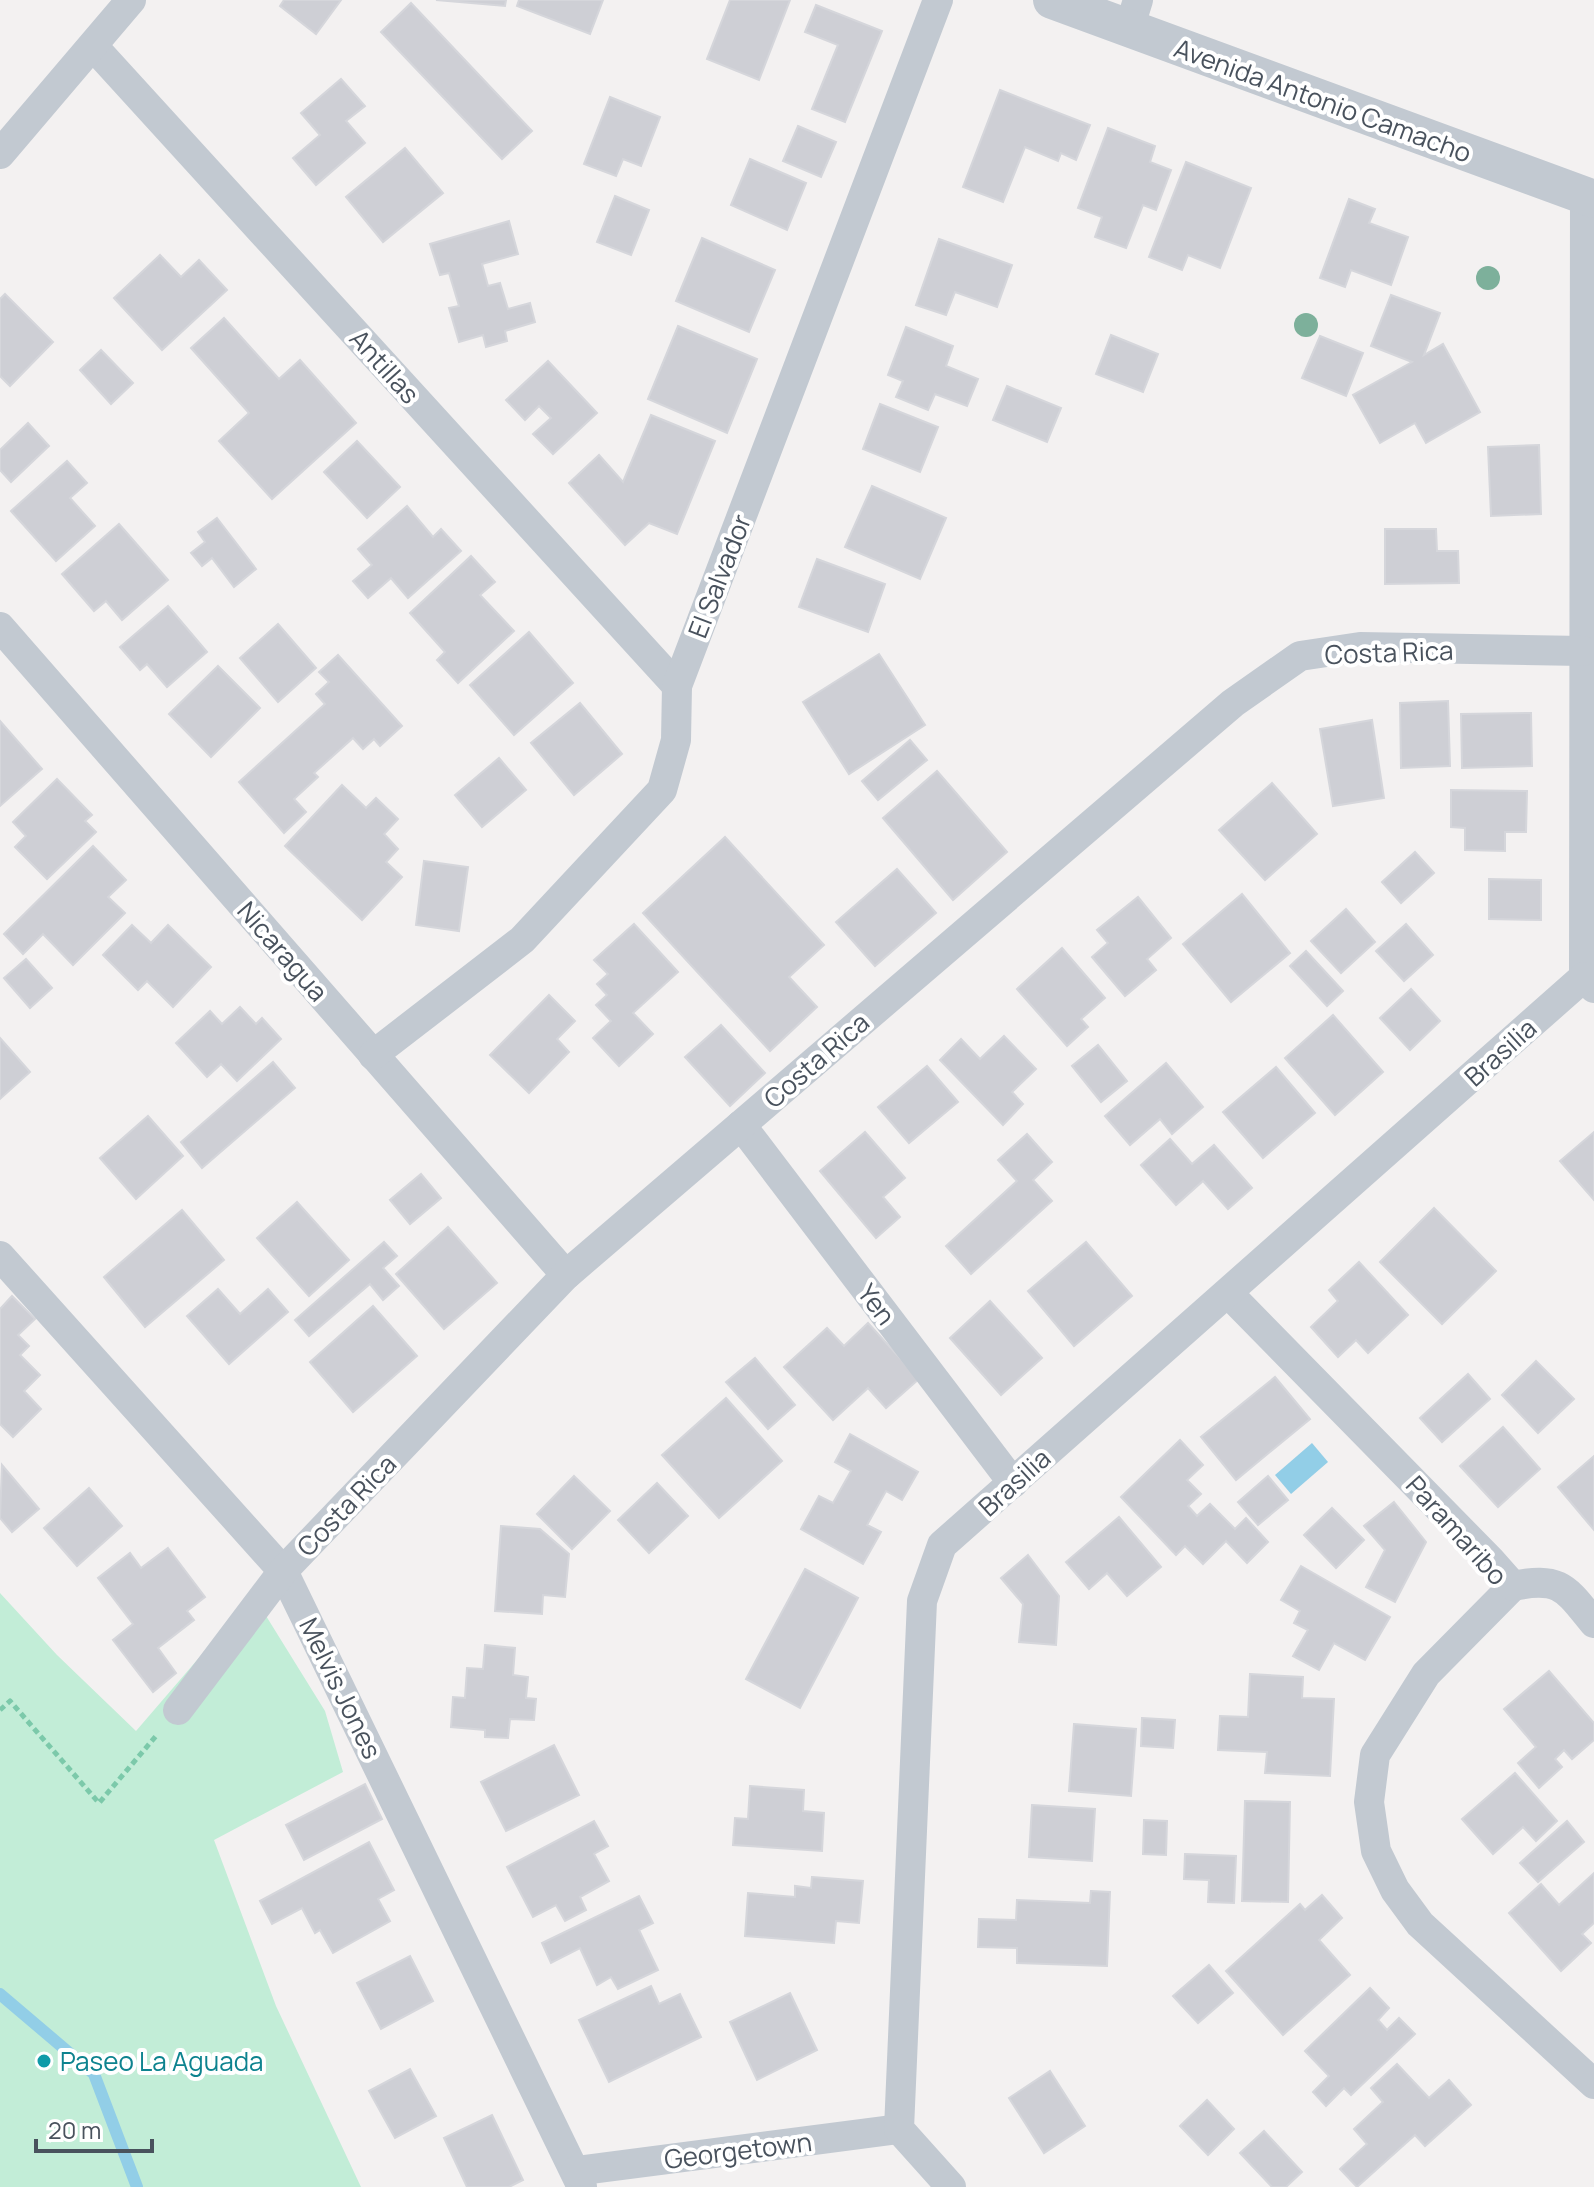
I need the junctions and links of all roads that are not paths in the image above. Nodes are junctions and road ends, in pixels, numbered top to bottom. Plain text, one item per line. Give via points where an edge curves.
1 (131, 0) edge
2 (938, 0) edge
3 (1052, 0) edge
4 (1134, 14) edge
5 (93, 46) junction
6 (0, 154) edge
7 (1590, 197) edge
8 (0, 627) edge
9 (1583, 651) junction
10 (677, 686) junction
11 (1589, 982) edge
12 (373, 1055) junction
13 (741, 1125) junction
14 (0, 1256) edge
15 (566, 1275) junction
16 (1228, 1293) junction
17 (1013, 1483) junction
18 (283, 1571) junction
19 (1513, 1586) junction
20 (1594, 1623) edge
21 (178, 1710) road end
22 (1594, 2084) edge
23 (899, 2129) junction
24 (579, 2179) edge
25 (951, 2187) edge

1 - 5 street
2 - 10 street, El Salvador
3 - 4 street, Avenida Antonio Camacho
4 - 7 street, Avenida Antonio Camacho
5 - 6 street
5 - 10 street, Antillas
7 - 9 street
8 - 12 street, Nicaragua
9 - 11 street
9 - 13 street, Costa Rica via 1360,647 1300,656 1233,703
10 - 12 street, El Salvador via 676,740 662,790 522,940
11 - 16 street, Brasilia
12 - 15 street, Nicaragua
13 - 15 street, Costa Rica
13 - 17 street, Yen
14 - 18 street, Melvis Jones
15 - 18 street, Costa Rica
16 - 17 street, Brasilia
16 - 19 street, Paramaribo
17 - 23 street, Brasilia via 942,1545 922,1601
18 - 21 street, Costa Rica
18 - 24 street, Melvis Jones
19 - 20 street via 1534,1582 1565,1588
19 - 22 street, Paramaribo via 1426,1674 1375,1755 1369,1802 1376,1851 1420,1924
23 - 24 street, Georgetown
23 - 25 street

